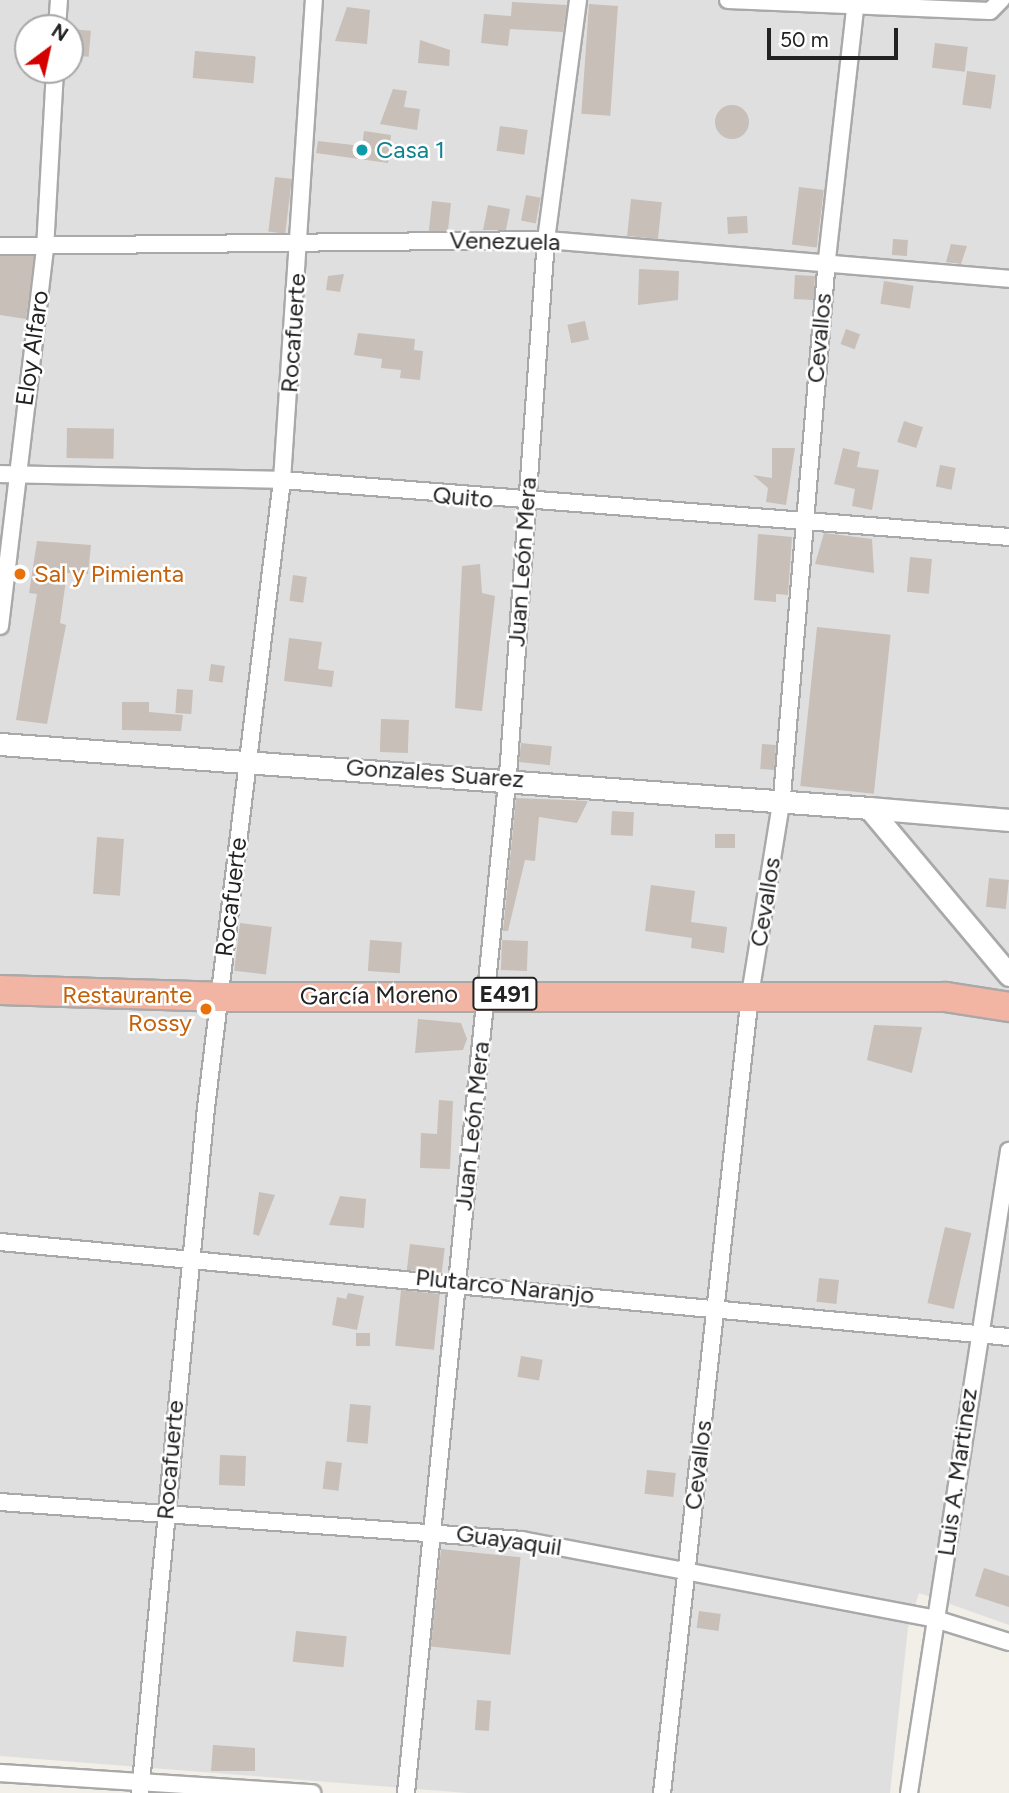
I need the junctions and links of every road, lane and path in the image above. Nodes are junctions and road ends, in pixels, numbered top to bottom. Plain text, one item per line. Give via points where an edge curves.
1 (314, 0) edge
2 (578, 0) edge
3 (728, 0) edge
4 (1002, 0) edge
5 (855, 10) junction
6 (54, 84) edge
7 (546, 240) junction
8 (300, 243) junction
9 (0, 246) edge
10 (45, 249) junction
11 (827, 259) junction
12 (1009, 279) edge
13 (8, 473) edge
14 (282, 480) junction
15 (526, 502) junction
16 (803, 519) junction
17 (1009, 537) edge
18 (0, 626) edge
19 (0, 744) edge
20 (248, 760) junction
21 (503, 778) junction
22 (782, 797) junction
23 (869, 808) junction
24 (1009, 820) edge
25 (1009, 975) edge
26 (0, 990) edge
27 (486, 994) junction
28 (750, 995) junction
29 (218, 997) junction
30 (1009, 1007) edge
31 (1009, 1151) edge
32 (0, 1242) edge
33 (190, 1255) junction
34 (456, 1281) junction
35 (716, 1307) junction
36 (977, 1333) junction
37 (1009, 1337) edge
38 (0, 1502) edge
39 (165, 1510) junction
40 (431, 1530) junction
41 (686, 1567) junction
42 (935, 1619) junction
43 (1009, 1642) edge
44 (0, 1773) edge
45 (141, 1788) edge
46 (312, 1793) edge
47 (406, 1793) edge
48 (662, 1793) edge
49 (909, 1793) edge

1 - 8 street, Rocafuerte
2 - 7 street, Juan León Mera
3 - 5 street
4 - 5 street via 990,11
5 - 11 street, Cevallos
6 - 10 street, Eloy Alfaro
7 - 8 street, Venezuela
7 - 11 street, Venezuela
7 - 15 street, Juan León Mera
8 - 10 street, Venezuela
8 - 14 street, Rocafuerte
9 - 10 street, Venezuela
10 - 13 street, Eloy Alfaro
11 - 12 street, Venezuela
11 - 16 street, Cevallos
13 - 14 street, Quito
13 - 18 street, Eloy Alfaro
14 - 15 street, Quito
14 - 20 street, Rocafuerte
15 - 16 street, Quito
15 - 21 street, Juan León Mera via 509,762
16 - 17 street, Quito
16 - 22 street, Cevallos
19 - 20 street, Gonzales Suarez
20 - 21 street, Gonzales Suarez
20 - 29 street, Rocafuerte
21 - 22 street, Gonzales Suarez
21 - 27 street, Juan León Mera
22 - 23 street, Gonzales Suarez
22 - 28 street, Cevallos
23 - 24 street, Gonzales Suarez
23 - 25 street
26 - 29 highway, García Moreno / E491
27 - 28 highway, García Moreno / E491
27 - 29 highway, García Moreno / E491
27 - 34 street, Juan León Mera
28 - 30 highway, García Moreno / E491 via 946,997
28 - 35 street, Cevallos
29 - 33 street, Rocafuerte
31 - 36 street, Luis A. Martinez
32 - 33 street, Plutarco Naranjo
33 - 34 street, Plutarco Naranjo
33 - 39 street, Rocafuerte
34 - 35 street, Plutarco Naranjo
34 - 40 street, Juan León Mera
35 - 36 street, Plutarco Naranjo
35 - 41 street, Cevallos
36 - 37 street, Plutarco Naranjo
36 - 42 street, Luis A. Martinez
38 - 39 street, Guayaquil
39 - 40 street, Guayaquil
39 - 45 street, Rocafuerte
40 - 41 street, Guayaquil
40 - 47 street, Juan León Mera
41 - 42 street, Guayaquil
41 - 48 street, Cevallos
42 - 43 street, Guayaquil
42 - 49 street, Luis A. Martinez
44 - 45 street
45 - 46 street

